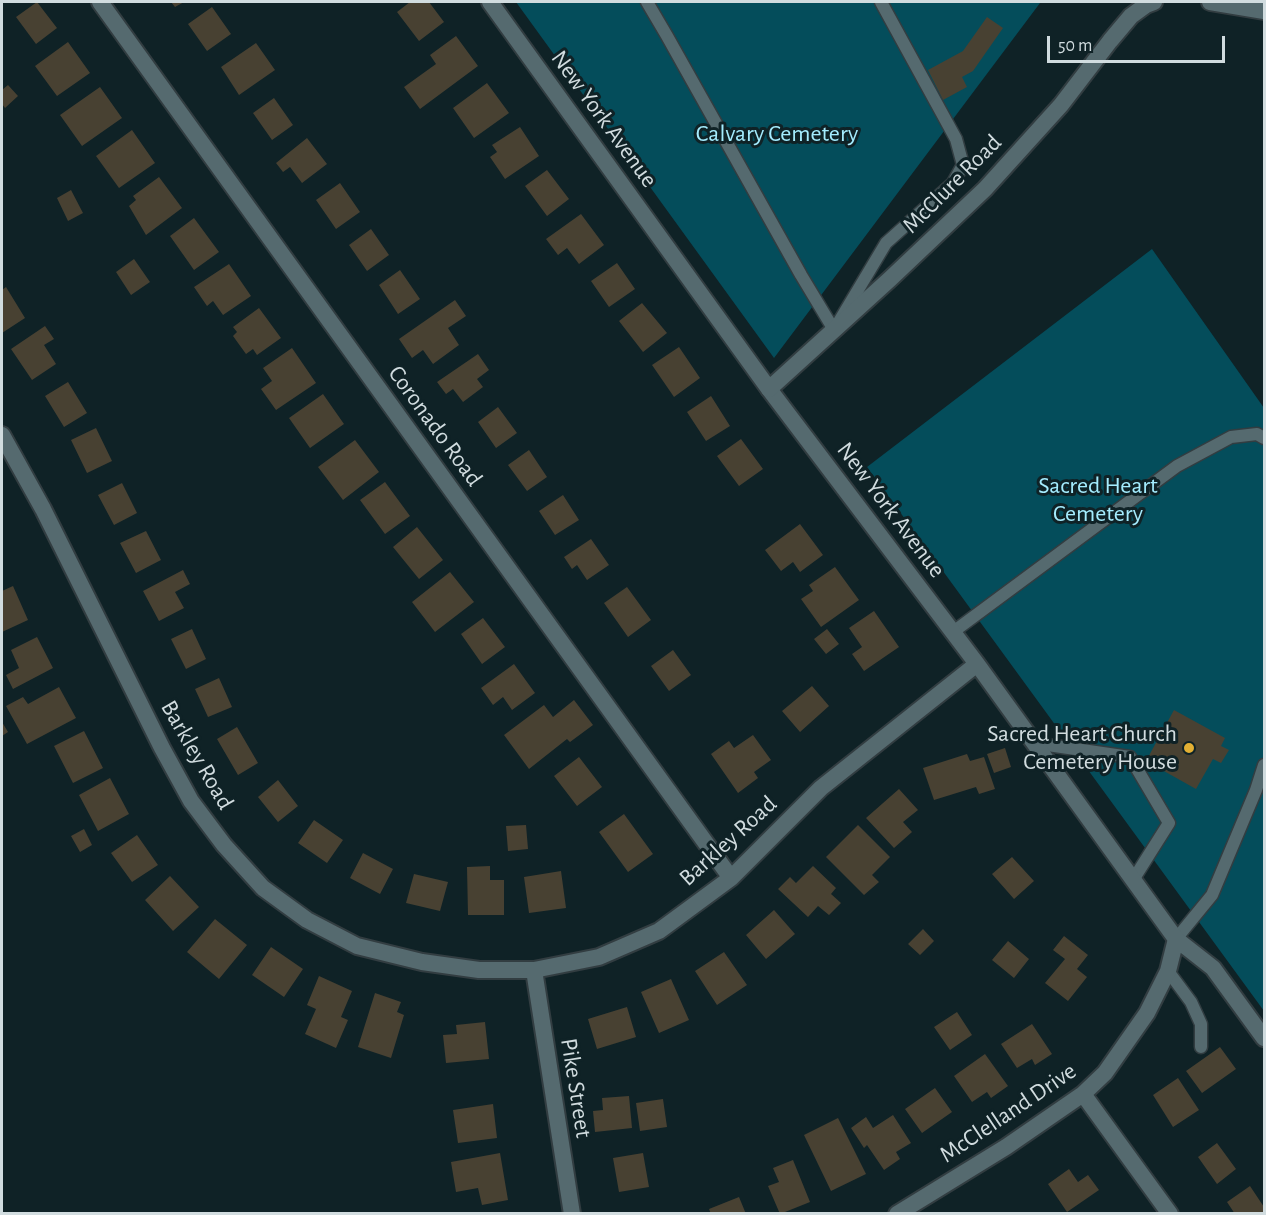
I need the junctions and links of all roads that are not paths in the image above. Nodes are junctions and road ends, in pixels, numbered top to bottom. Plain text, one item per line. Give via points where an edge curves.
1 (100, 2) edge
2 (490, 2) edge
3 (647, 2) edge
4 (881, 2) edge
5 (1209, 2) edge
6 (1148, 3) edge
7 (1264, 11) edge
8 (834, 330) junction
9 (769, 389) junction
10 (2, 435) edge
11 (1264, 438) edge
12 (953, 632) junction
13 (976, 664) junction
14 (1034, 743) junction
15 (1264, 765) edge
16 (731, 878) junction
17 (1133, 880) junction
18 (1176, 939) junction
19 (534, 970) junction
20 (1168, 971) junction
21 (1264, 1038) edge
22 (1201, 1047) dead end
23 (1083, 1094) junction
24 (572, 1214) edge
25 (897, 1214) edge
26 (1170, 1214) edge

1 - 16 street, Coronado Road
2 - 9 street, New York Avenue
3 - 8 lane
4 - 8 lane via 956,139 963,165 953,183 886,243
5 - 7 street
6 - 8 street, McClure Road via 1131,16 1061,105 985,189
8 - 9 street, McClure Road
9 - 12 street, New York Avenue
10 - 19 street, Barkley Road via 190,801 263,888 307,920 357,946 422,962 479,970
11 - 12 lane via 1257,434 1231,437 1177,466
12 - 13 street, New York Avenue
13 - 14 street, New York Avenue
13 - 16 street, Barkley Road via 820,788
14 - 17 street, New York Avenue
14 - 17 lane via 1130,757 1169,823
15 - 18 lane via 1212,895
16 - 19 street, Barkley Road via 659,931 599,957
17 - 18 street, New York Avenue
18 - 20 street, McClelland Drive
18 - 21 street, New York Avenue via 1213,968
19 - 24 street, Pike Street
20 - 22 lane via 1191,1002 1201,1024
20 - 23 street, McClelland Drive via 1122,1050
23 - 25 street, McClelland Drive
23 - 26 street

